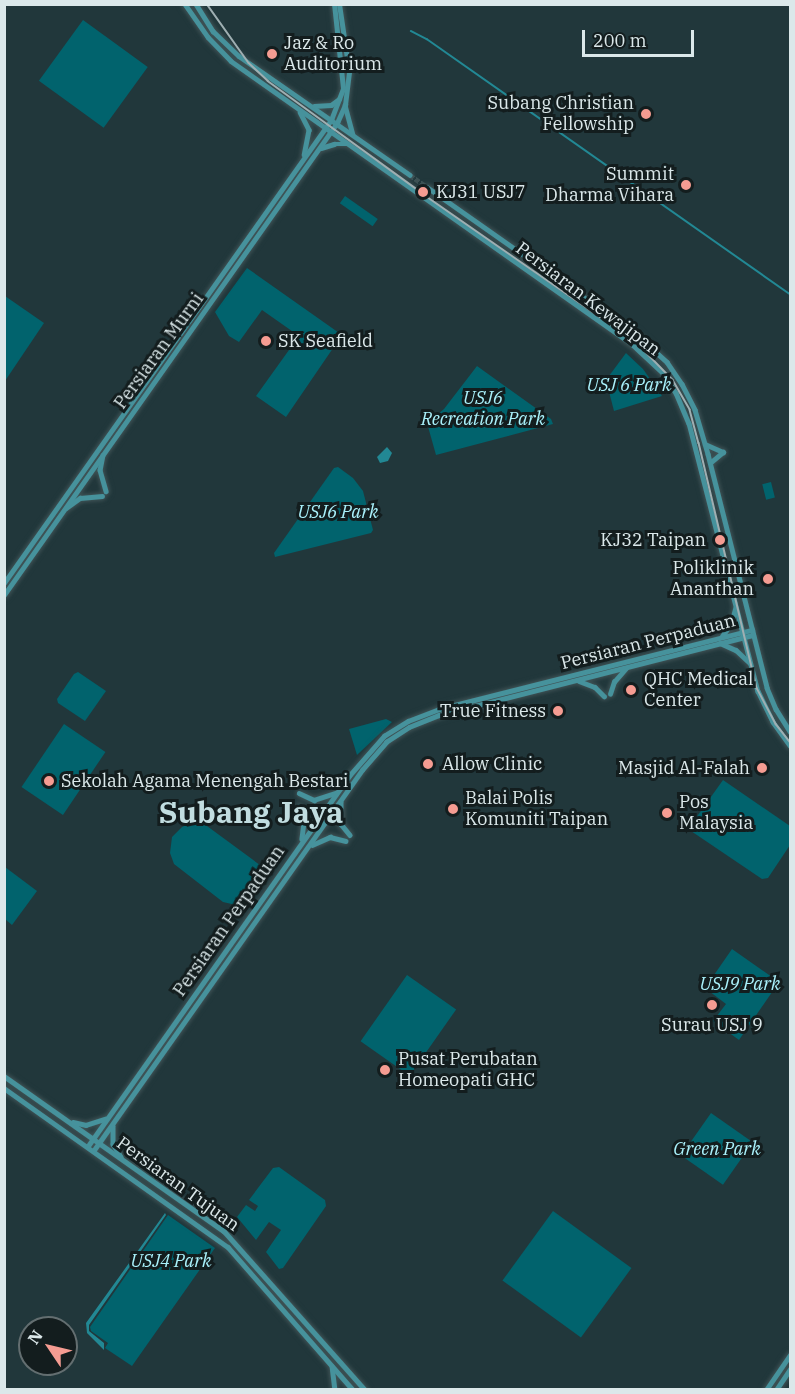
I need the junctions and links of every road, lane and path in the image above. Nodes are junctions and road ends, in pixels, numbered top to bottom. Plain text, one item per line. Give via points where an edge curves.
1 (185, 4) edge
2 (196, 4) edge
3 (333, 4) edge
4 (339, 4) edge
5 (341, 97) junction
6 (311, 105) junction
7 (345, 105) junction
8 (297, 108) junction
9 (331, 120) junction
10 (336, 123) junction
11 (328, 130) junction
12 (356, 137) junction
13 (350, 145) junction
14 (319, 149) junction
15 (301, 163) junction
16 (410, 175) tunnel mouth
17 (427, 187) tunnel mouth
18 (247, 251) junction
19 (231, 259) junction
20 (705, 444) junction
21 (103, 452) junction
22 (710, 463) junction
23 (106, 491) dead end
24 (102, 496) dead end
25 (64, 509) junction
26 (4, 583) edge
27 (4, 595) edge
28 (735, 604) junction
29 (752, 632) junction
30 (744, 634) junction
31 (720, 640) junction
32 (752, 666) junction
33 (628, 667) junction
34 (577, 680) junction
35 (790, 731) edge
36 (790, 745) edge
37 (339, 790) junction
38 (299, 793) dead end
39 (342, 799) junction
40 (299, 806) dead end
41 (350, 835) dead end
42 (346, 841) dead end
43 (298, 847) junction
44 (306, 850) junction
45 (4, 1076) edge
46 (4, 1088) edge
47 (62, 1117) junction
48 (109, 1117) junction
49 (113, 1123) junction
50 (93, 1139) junction
51 (98, 1143) junction
52 (88, 1146) junction
53 (94, 1150) junction
54 (122, 1160) junction
55 (790, 1355) edge
56 (331, 1364) junction
57 (790, 1369) edge
58 (354, 1377) junction
59 (358, 1382) junction
60 (347, 1387) edge
61 (335, 1389) edge
62 (354, 1389) edge
63 (365, 1389) edge
64 (766, 1389) edge
65 (776, 1389) edge

1 - 8 main road, Persiaran Kewajipan via 220,52
2 - 6 main road via 213,31 239,56
3 - 5 main road via 343,74
4 - 7 main road via 349,72
5 - 6 main road via 331,105
5 - 9 main road, Persiaran Murni
6 - 9 main road
7 - 10 main road, Persiaran Murni
7 - 12 main road via 349,127
8 - 11 main road, Persiaran Kewajipan
8 - 15 main road via 309,130
9 - 10 main road
9 - 11 main road, Persiaran Murni
10 - 11 main road, Persiaran Murni
10 - 12 main road
11 - 13 main road, Persiaran Kewajipan
11 - 14 main road, Persiaran Murni
11 - 15 main road, Persiaran Murni
12 - 16 main road
13 - 14 main road via 334,144
13 - 28 main road, Persiaran Kewajipan via 623,338 663,373 689,423
14 - 18 main road, Persiaran Murni
15 - 19 main road, Persiaran Murni
17 - 20 main road, Persiaran Kewajipan via 645,340 682,384
18 - 19 main road via 235,261
18 - 21 main road, Persiaran Murni
19 - 26 main road, Persiaran Murni
20 - 22 main road, Persiaran Kewajipan
20 - 22 main road via 723,452
21 - 23 main road via 100,470
21 - 25 main road, Persiaran Murni
22 - 29 main road, Persiaran Kewajipan
24 - 25 main road via 80,498
25 - 27 main road, Persiaran Murni
28 - 30 main road, Persiaran Kewajipan
28 - 31 main road via 731,624
29 - 30 main road, Persiaran Perpaduan
29 - 35 main road, Persiaran Kewajipan via 767,688
30 - 31 main road, Persiaran Perpaduan
30 - 32 main road, Persiaran Kewajipan
31 - 32 main road
31 - 33 main road, Persiaran Perpaduan
31 - 37 main road, Persiaran Perpaduan via 424,714 384,736
32 - 36 main road, Persiaran Kewajipan via 762,703
33 - 34 main road, Persiaran Perpaduan
33 - 34 main road via 607,695
34 - 39 main road, Persiaran Perpaduan via 439,715 409,727 380,748
37 - 38 main road via 314,800
37 - 43 main road, Persiaran Perpaduan
39 - 41 main road via 341,824
39 - 44 main road, Persiaran Perpaduan
40 - 43 main road via 305,829
42 - 44 main road via 330,837
43 - 48 main road, Persiaran Perpaduan
44 - 49 main road, Persiaran Perpaduan
45 - 47 main road, Persiaran Tujuan
46 - 52 main road, Persiaran Tujuan
47 - 48 main road via 86,1125
47 - 50 main road, Persiaran Tujuan
48 - 50 main road, Persiaran Perpaduan
49 - 51 main road, Persiaran Perpaduan
49 - 54 main road via 113,1144
50 - 51 main road, Persiaran Tujuan
50 - 52 main road, Persiaran Perpaduan
51 - 53 main road, Persiaran Perpaduan
51 - 54 main road, Persiaran Tujuan
52 - 53 main road, Persiaran Tujuan
53 - 56 main road, Persiaran Tujuan via 228,1246
54 - 58 main road, Persiaran Tujuan via 233,1238
55 - 64 main road
56 - 60 main road, Persiaran Tujuan
56 - 61 main road
57 - 65 main road
58 - 59 main road, Persiaran Tujuan
58 - 60 main road
59 - 62 main road
59 - 63 main road, Persiaran Tujuan
60 - 62 main road, Persiaran Tujuan

